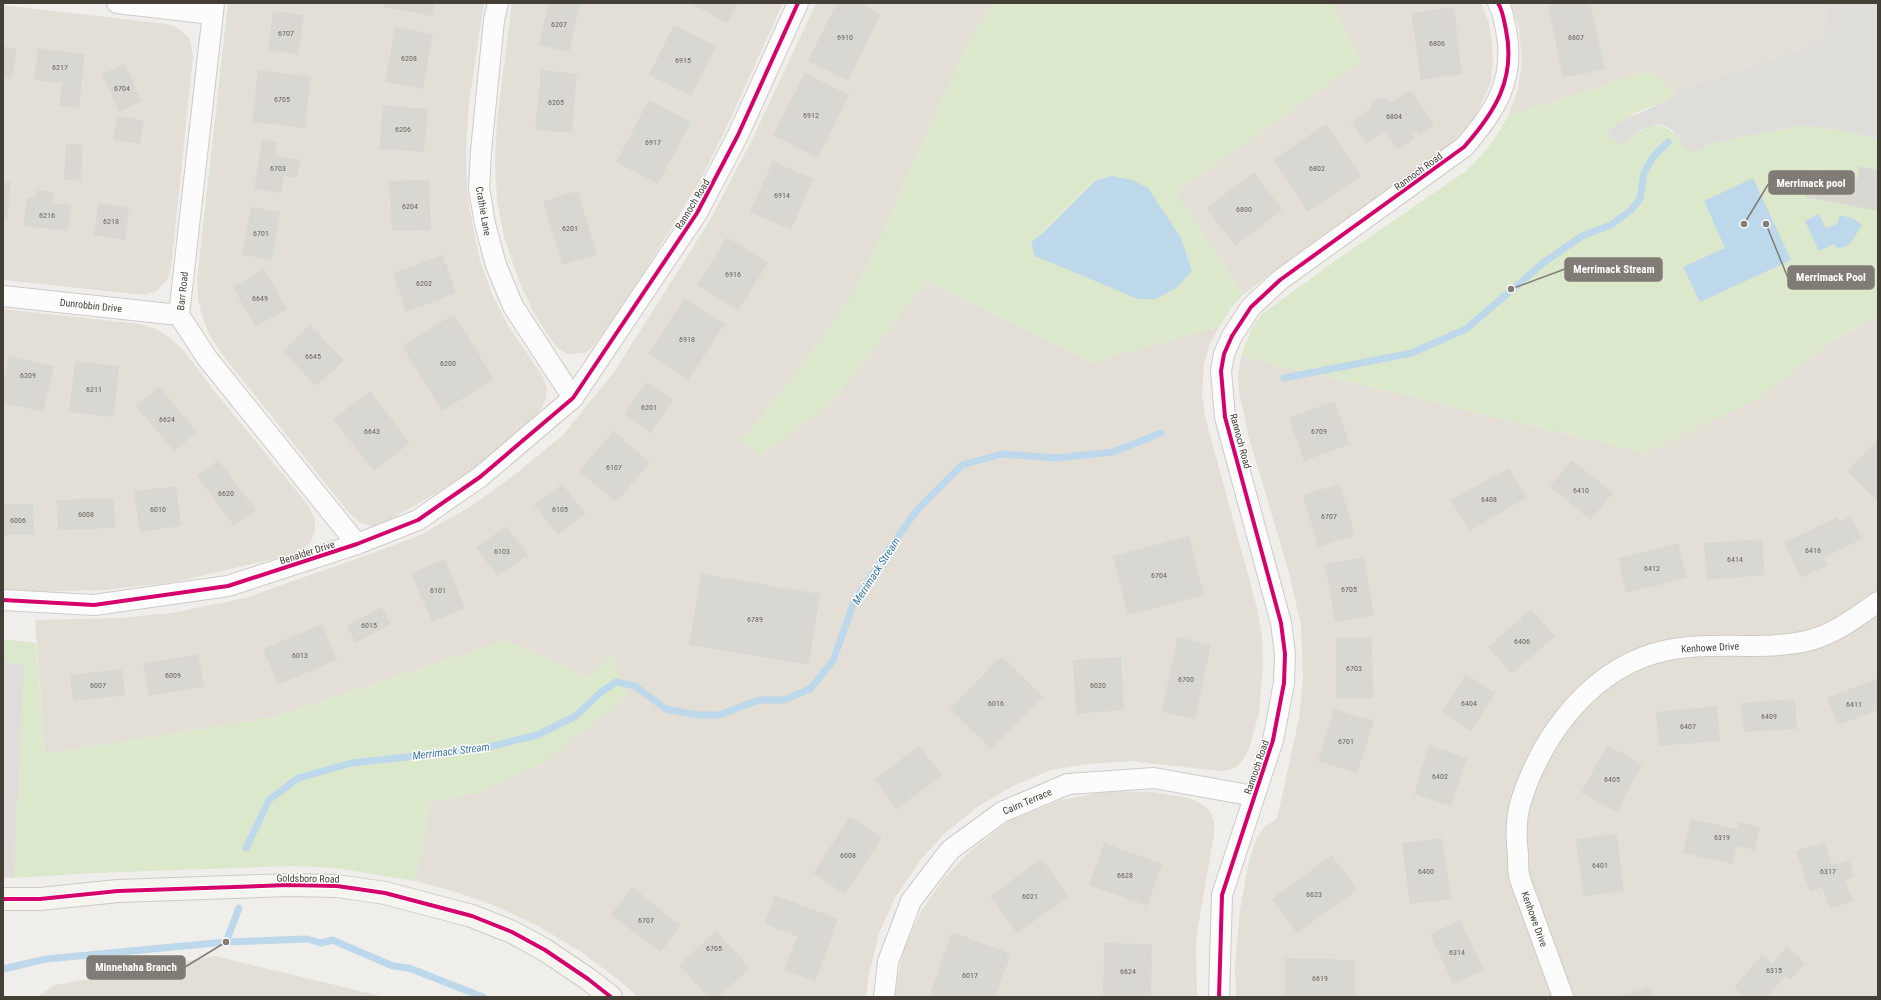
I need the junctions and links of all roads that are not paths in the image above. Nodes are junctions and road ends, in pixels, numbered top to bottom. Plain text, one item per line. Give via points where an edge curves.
1 (117, 3) edge
2 (498, 3) edge
3 (798, 3) edge
4 (1498, 3) edge
5 (213, 8) edge
6 (3, 296) edge
7 (179, 315) junction
8 (573, 398) junction
9 (357, 544) junction
10 (3, 600) edge
11 (1878, 602) edge
12 (1254, 796) junction
13 (3, 899) edge
14 (611, 997) edge
15 (884, 997) edge
16 (1219, 997) edge
17 (1563, 997) edge

1 - 5 street
2 - 8 street, Crathie Lane via 494,20 481,151 479,188 485,224 496,265 513,306
3 - 8 street, Rannoch Road via 738,135 697,213
4 - 12 street, Rannoch Road via 1508,42 1508,68 1492,113 1478,131 1464,148 1280,280 1251,307 1232,336 1224,354 1221,371 1225,417 1282,623 1285,654 1284,683 1273,740
5 - 7 street, Barr Road
6 - 7 street, Dunrobbin Drive
7 - 9 street, Barr Road via 207,358
8 - 9 street, Benalder Drive via 480,477 418,520
9 - 10 street, Benalder Drive via 228,586 94,605
11 - 17 street, Kenhowe Drive via 1848,624 1809,641 1776,646 1696,646 1667,650 1640,659 1622,667 1591,688 1568,712 1541,752 1521,802 1517,840 1519,875
12 - 15 street, Cairn Terrace via 1154,778 1068,784 1002,812 950,850 911,901 888,962
12 - 16 street, Rannoch Road via 1222,895
13 - 14 main road, Goldsboro Road via 288,885 337,886 385,892 472,916 512,932 545,950

